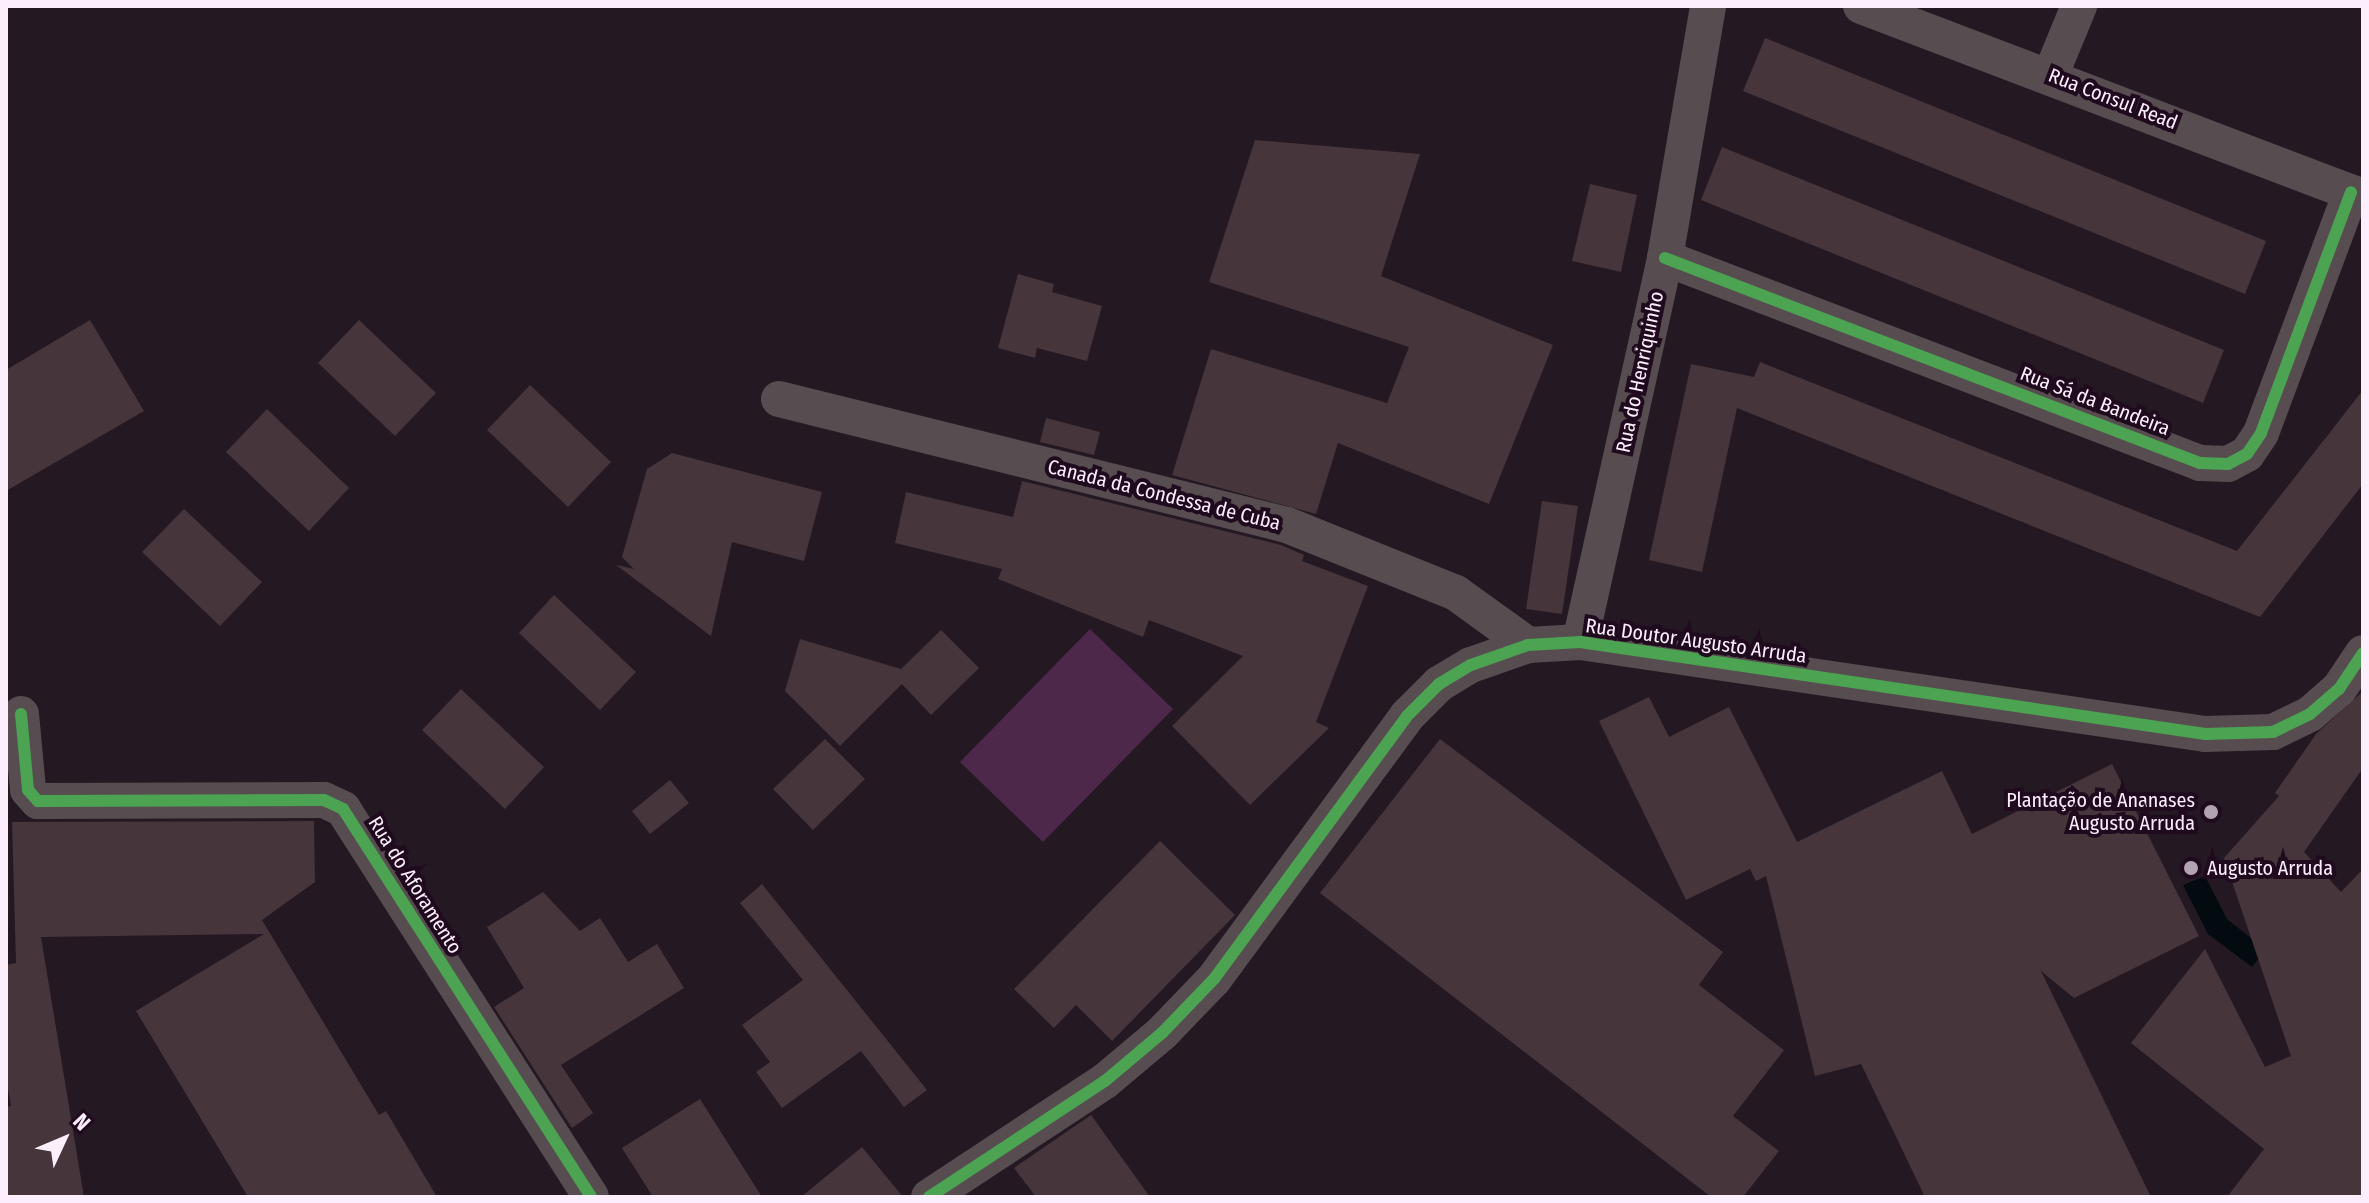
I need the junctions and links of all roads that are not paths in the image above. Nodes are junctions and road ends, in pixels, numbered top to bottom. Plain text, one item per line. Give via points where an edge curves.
1 (1708, 6) edge
2 (1861, 6) edge
3 (2079, 6) edge
4 (2051, 74) junction
5 (2357, 194) edge
6 (1665, 258) junction
7 (779, 399) dead end
8 (1580, 642) junction
9 (1528, 645) junction
10 (2363, 653) edge
11 (21, 714) dead end
12 (591, 1197) edge
13 (929, 1197) edge

1 - 6 street, Rua do Henriquinho
2 - 4 street, Rua Consul Read
3 - 4 street
4 - 5 street, Rua Consul Read
5 - 6 street, Rua Sá da Bandeira via 2261,433 2247,454 2228,464 2200,463
6 - 8 street, Rua do Henriquinho
7 - 9 street, Canada da Condessa de Cuba via 1287,525 1456,593
8 - 9 street, Rua Doutor Augusto Arruda
8 - 10 street, Rua Doutor Augusto Arruda via 2205,734 2273,732 2310,714 2339,689
9 - 13 street, Rua Doutor Augusto Arruda via 1471,665 1439,684 1407,716 1214,979 1162,1033 1105,1081
11 - 12 street, Rua do Aforamento via 28,790 38,801 324,800 343,809

